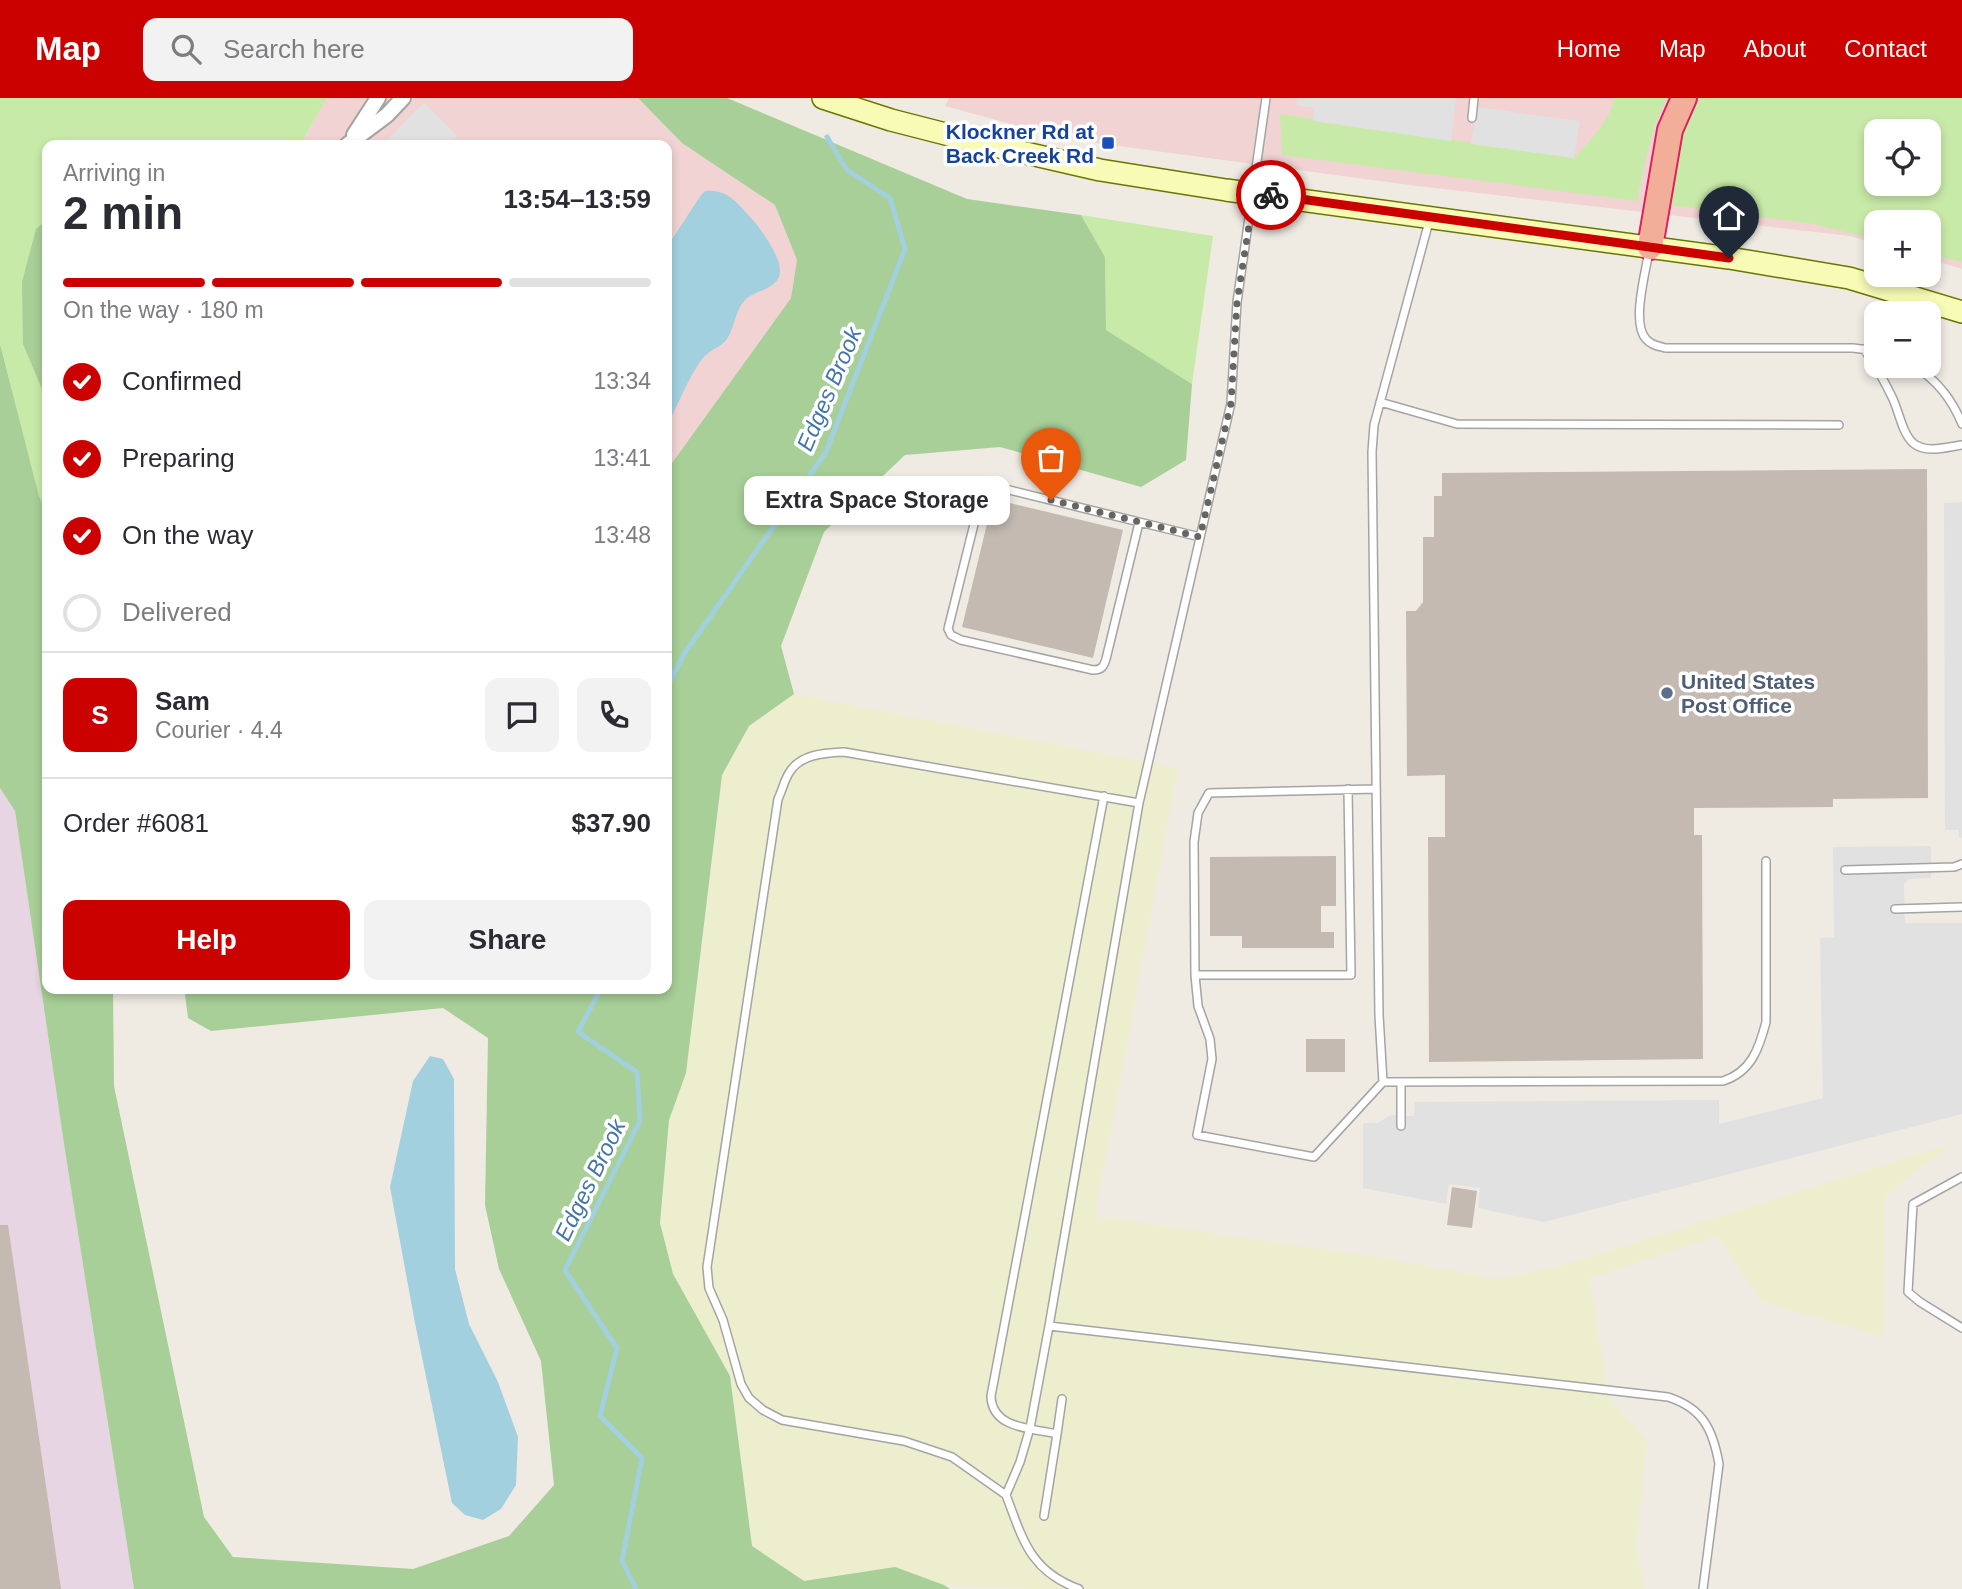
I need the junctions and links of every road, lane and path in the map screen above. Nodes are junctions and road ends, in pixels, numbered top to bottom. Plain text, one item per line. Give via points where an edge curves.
1 (378, 98) edge
2 (403, 98) edge
3 (822, 98) edge
4 (1266, 98) edge
5 (1474, 98) edge
6 (1684, 98) edge
7 (1472, 118) dead end
8 (350, 140) edge
9 (354, 140) edge
10 (1254, 193) junction
11 (1430, 218) junction
12 (1650, 247) junction
13 (1962, 312) edge
14 (1864, 349) edge
15 (1883, 378) edge
16 (1932, 378) edge
17 (1380, 402) junction
18 (1962, 424) edge
19 (1839, 425) dead end
20 (1962, 445) edge
21 (1139, 523) junction
22 (1200, 537) junction
23 (1348, 789) junction
24 (1376, 789) junction
25 (1104, 796) junction
26 (1139, 803) junction
27 (1766, 861) dead end
28 (1962, 864) edge
29 (1845, 870) dead end
30 (1962, 907) edge
31 (1895, 909) dead end
32 (1195, 975) junction
33 (1382, 1082) junction
34 (1401, 1082) junction
35 (1401, 1126) dead end
36 (1962, 1177) edge
37 (1049, 1326) junction
38 (1962, 1328) edge
39 (1062, 1399) dead end
40 (1030, 1428) junction
41 (1057, 1434) junction
42 (1006, 1495) junction
43 (1044, 1516) dead end
44 (1079, 1589) edge
45 (1703, 1589) edge

1 - 8 street
2 - 9 street
3 - 10 main road via 891,120 1100,170
4 - 10 lane
5 - 7 lane
6 - 12 highway via 1670,130
10 - 11 main road
10 - 22 lane via 1237,302 1231,403
11 - 12 main road
11 - 17 lane
12 - 13 main road via 1849,278
12 - 14 lane via 1639,323 1643,337 1652,344 1666,348
15 - 20 lane via 1913,443 1934,449
16 - 18 lane
17 - 19 lane via 1457,424
17 - 24 lane via 1372,452
21 - 21 lane via 999,486 987,489 981,496 948,629 951,635 1099,670 1104,666
21 - 22 lane
22 - 26 lane
23 - 24 lane
23 - 32 lane via 1209,793 1198,813 1194,842
23 - 32 lane via 1351,975
24 - 33 lane
25 - 26 lane
25 - 40 lane via 991,1395 997,1416 1006,1423
25 - 42 lane via 844,752 804,759 789,772 778,799 707,1267 709,1288 741,1384 763,1410 782,1420 904,1441 952,1457
26 - 37 lane
27 - 34 lane via 1766,1022 1754,1057 1734,1077 1723,1081
28 - 29 lane
30 - 31 lane
32 - 33 lane via 1212,1059 1197,1135 1314,1157
33 - 34 lane
34 - 35 lane
36 - 38 lane via 1913,1203 1909,1293
37 - 40 lane
37 - 45 lane via 1683,1402 1699,1414 1711,1432 1719,1464
39 - 41 lane
40 - 41 lane
40 - 42 lane
41 - 43 lane
42 - 44 lane via 1030,1554 1061,1583

